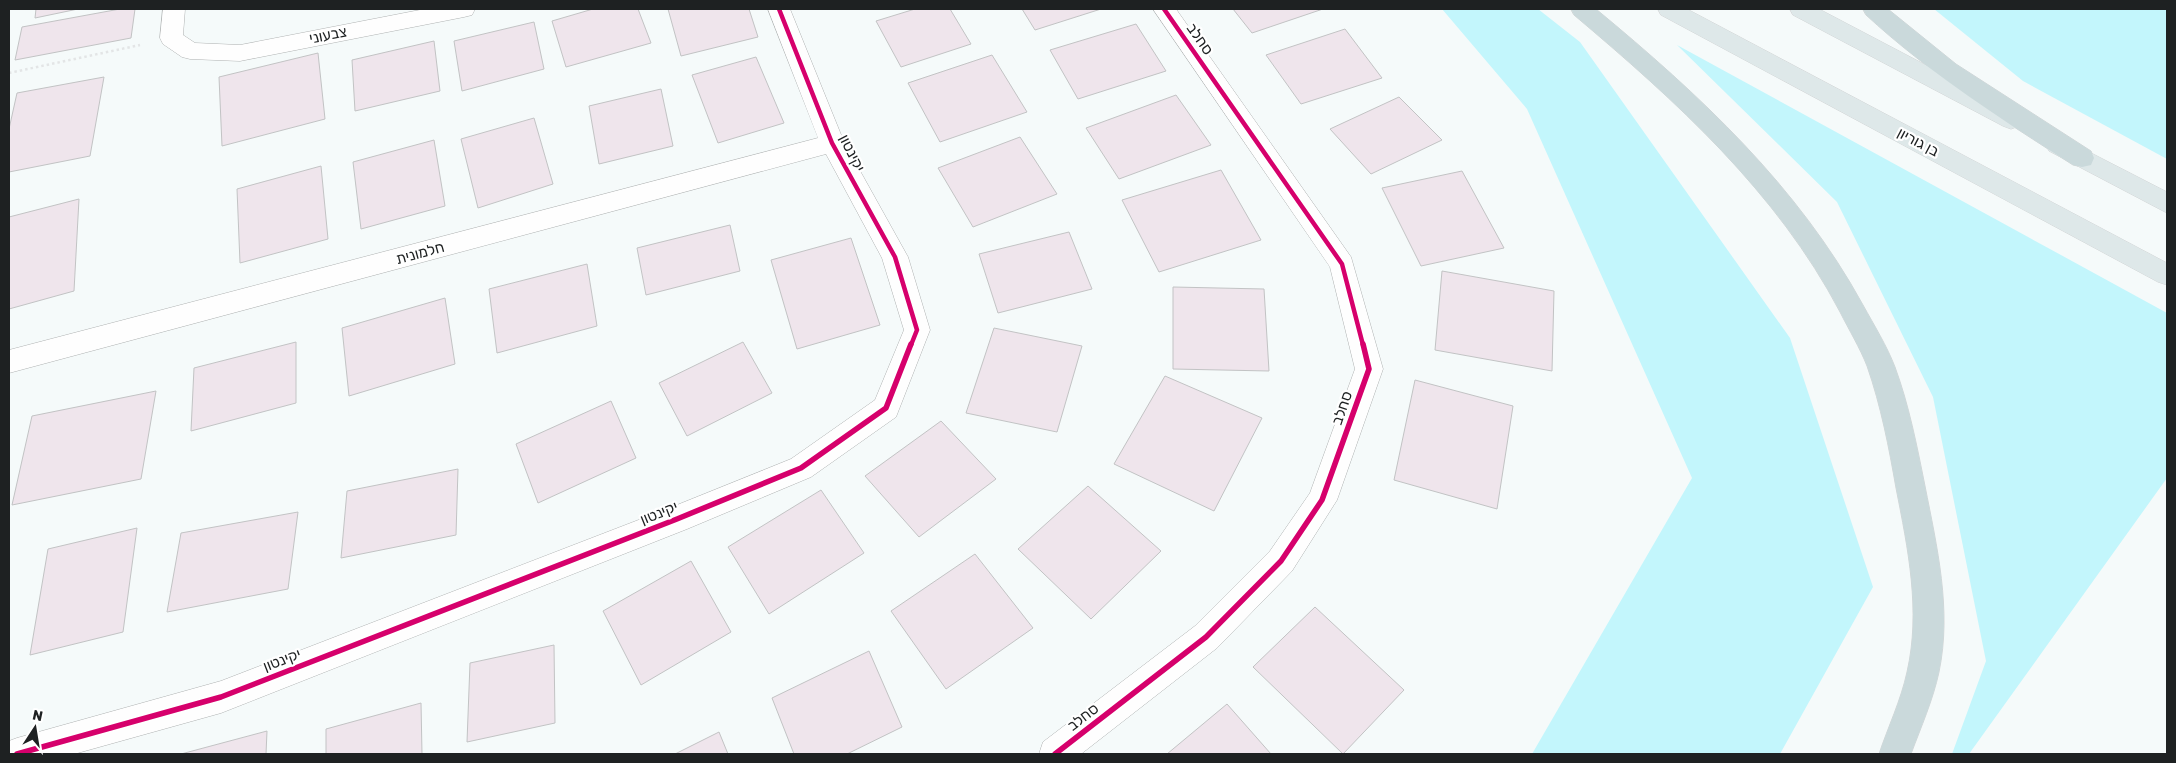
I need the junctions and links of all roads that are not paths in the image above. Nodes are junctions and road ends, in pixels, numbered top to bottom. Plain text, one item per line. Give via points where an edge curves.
1 (174, 9) edge
2 (464, 9) edge
3 (779, 9) edge
4 (1164, 9) edge
5 (1582, 9) edge
6 (1669, 9) edge
7 (1801, 9) edge
8 (1874, 9) edge
9 (832, 143) junction
10 (2082, 158) junction
11 (2167, 203) edge
12 (2167, 274) edge
13 (9, 362) edge
14 (17, 754) edge
15 (1055, 754) edge
16 (1895, 754) edge

1 - 2 street, צבעוני via 171,38 190,51 240,53
3 - 9 street, יקינטון
4 - 15 street, סחלב via 1342,264 1369,369 1322,500 1281,562 1206,637
5 - 16 highway via 1663,76 1770,188 1845,293 1881,366 1903,449 1929,597 1925,664
6 - 12 main road, בן גוריון
7 - 10 main road
8 - 10 highway via 1906,39 1980,94
9 - 13 street, חלמונית
9 - 14 street, יקינטון via 894,257 917,330 886,408 801,468 678,519 221,697
10 - 11 main road

